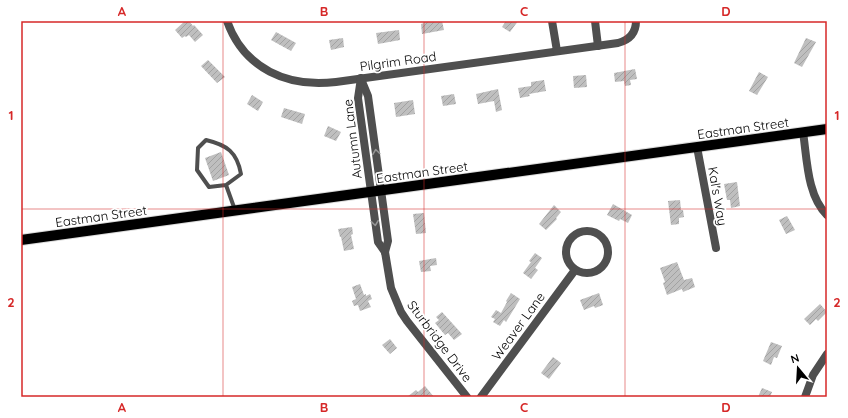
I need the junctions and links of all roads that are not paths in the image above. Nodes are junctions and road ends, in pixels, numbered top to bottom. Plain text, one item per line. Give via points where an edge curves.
1 (227, 21) edge
2 (552, 21) edge
3 (595, 21) edge
4 (636, 21) edge
5 (598, 46) junction
6 (557, 51) junction
7 (360, 78) junction
8 (827, 129) edge
9 (803, 132) junction
10 (697, 147) junction
11 (226, 185) junction
12 (381, 190) junction
13 (371, 192) junction
14 (235, 210) junction
15 (827, 215) edge
16 (21, 240) edge
17 (716, 248) dead end
18 (385, 252) junction
19 (575, 270) junction
20 (825, 358) edge
21 (468, 397) edge
22 (481, 397) edge
23 (805, 397) edge

1 - 7 street, Pilgrim Road via 244,51 263,68 278,76 311,84
2 - 6 street
3 - 5 street
4 - 5 street, Pilgrim Road via 634,31 626,40
5 - 6 street, Pilgrim Road
6 - 7 street, Pilgrim Road
12 -> 7 street, Autumn Lane via 368,96
7 - 13 street, Autumn Lane via 358,98
8 - 9 main road, Eastman Street
9 - 10 main road, Eastman Street
9 - 15 street via 814,195
10 - 12 main road, Eastman Street
10 - 17 street, Kal's Way
11 - 11 lane via 209,187 197,170 198,148 206,140 232,151 239,162 241,174
11 - 14 lane
12 - 13 main road, Eastman Street
12 - 18 street, Sturbridge Drive via 388,241
13 - 14 main road, Eastman Street
13 -> 18 street, Sturbridge Drive via 378,242
14 - 16 main road, Eastman Street
18 - 21 street, Sturbridge Drive via 392,288 401,312
19 - 19 street via 566,255 571,239 582,232 599,235 608,250 603,266 591,273
19 - 22 street, Weaver Lane
20 - 23 street via 813,375

